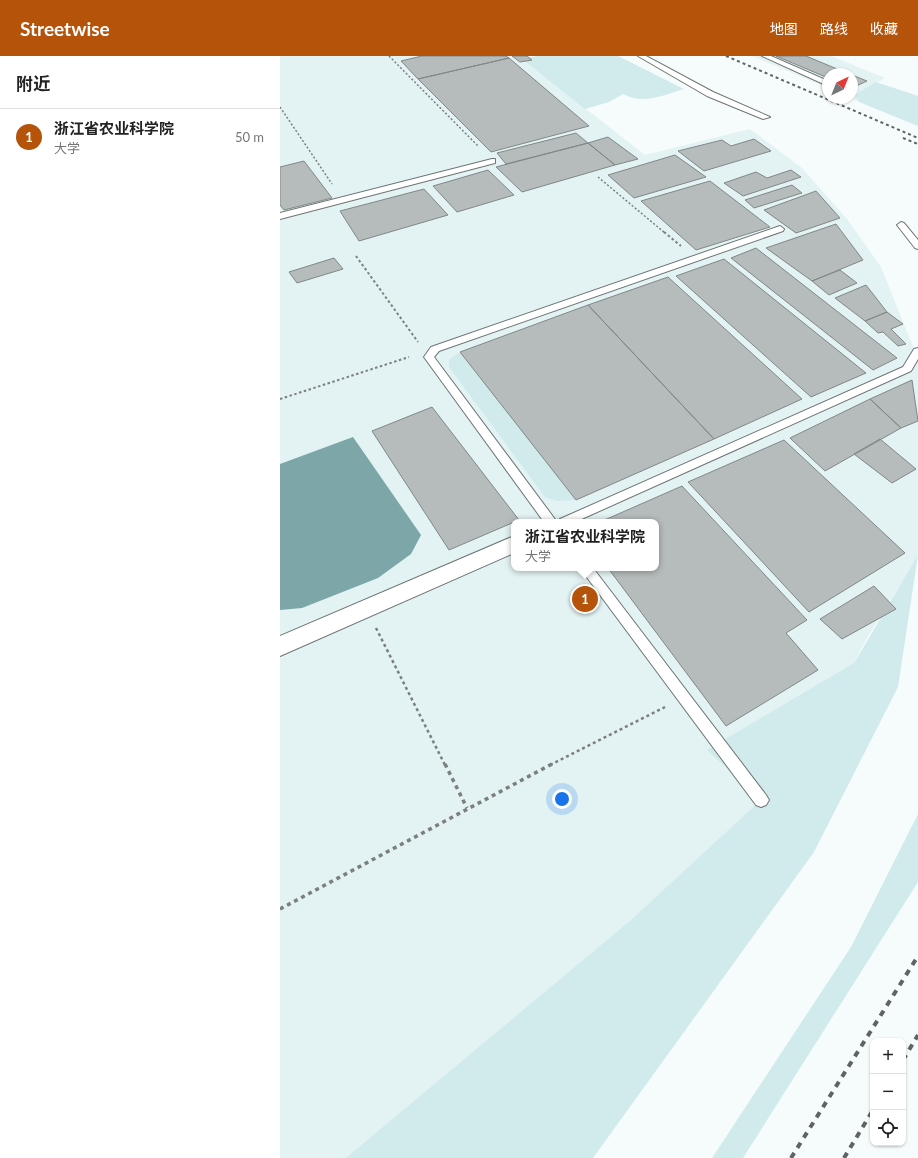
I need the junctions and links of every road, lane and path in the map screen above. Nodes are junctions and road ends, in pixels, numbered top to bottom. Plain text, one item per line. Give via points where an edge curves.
1 (389, 56) edge
2 (641, 56) edge
3 (765, 56) edge
4 (822, 81) edge
5 (280, 107) edge
6 (766, 116) dead end
7 (492, 161) joint
8 (598, 177) dead end
9 (343, 200) junction
10 (280, 216) edge
11 (901, 225) dead end
12 (780, 229) dead end
13 (918, 246) edge
14 (356, 256) dead end
15 (696, 258) junction
16 (918, 351) edge
17 (427, 354) junction
18 (280, 399) edge
19 (549, 519) edge
20 (571, 519) edge
21 (511, 545) edge
22 (588, 571) edge
23 (366, 608) junction
24 (280, 646) edge
25 (683, 698) junction
26 (761, 800) dead end
27 (467, 808) junction
28 (280, 909) edge

1 - 7 path
2 - 6 lane via 710,94
3 - 4 lane
5 - 9 path
7 - 9 lane
8 - 15 path
9 - 10 lane
11 - 13 lane
12 - 15 lane
14 - 17 path
15 - 17 lane via 435,349
16 - 20 lane via 907,369
17 - 18 path
17 - 19 lane
21 - 23 street
22 - 25 lane
23 - 24 street
23 - 27 path
25 - 26 lane
25 - 27 path
27 - 28 path

